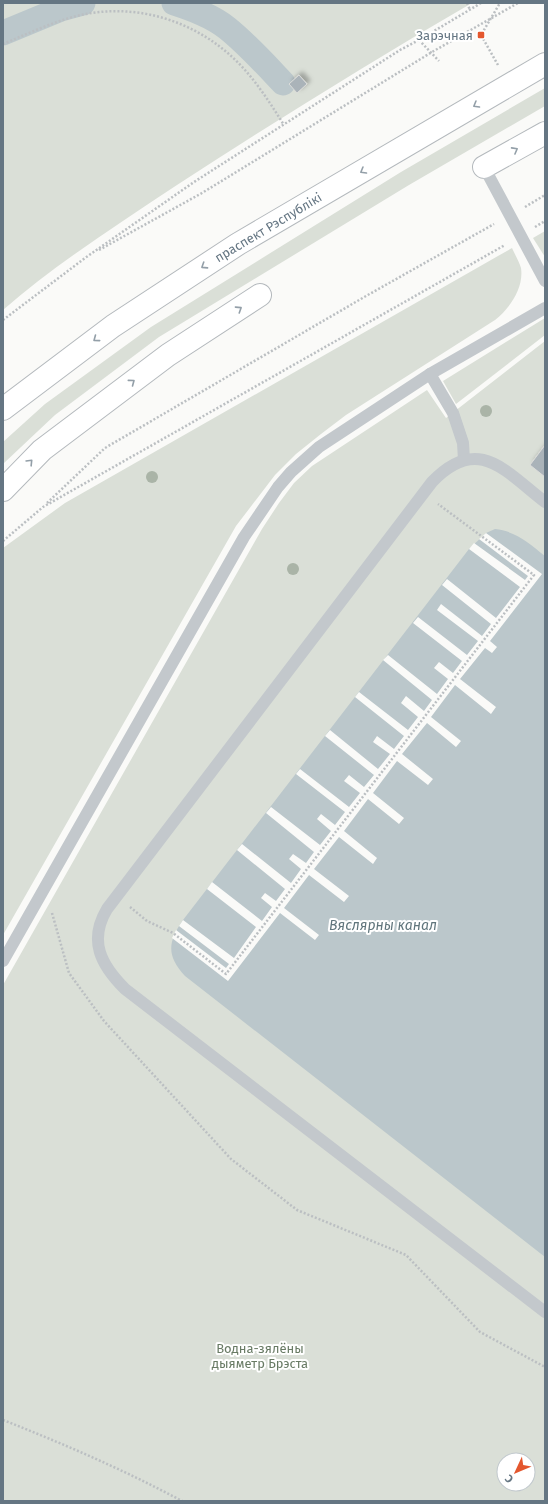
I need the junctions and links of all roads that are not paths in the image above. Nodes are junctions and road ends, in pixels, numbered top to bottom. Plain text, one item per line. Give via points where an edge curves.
1 (545, 64) edge
2 (545, 133) edge
3 (484, 167) joint
4 (545, 281) edge
5 (260, 295) dead end
6 (545, 308) edge
7 (430, 374) junction
8 (3, 409) edge
9 (464, 460) junction
10 (3, 490) edge
11 (545, 502) edge
12 (3, 961) edge
13 (545, 1312) edge

1 -> 8 highway, праспект Рэспублікі via 238,244 113,326
3 -> 2 highway
3 - 4 lane
10 -> 5 highway via 42,450 168,355
6 - 7 lane
7 - 9 lane via 453,413 463,444
7 - 12 lane via 319,447 278,487 241,543
9 - 11 lane via 477,458 490,461
9 - 13 lane via 441,472 424,493 107,909 101,920 98,948 112,976 125,989

